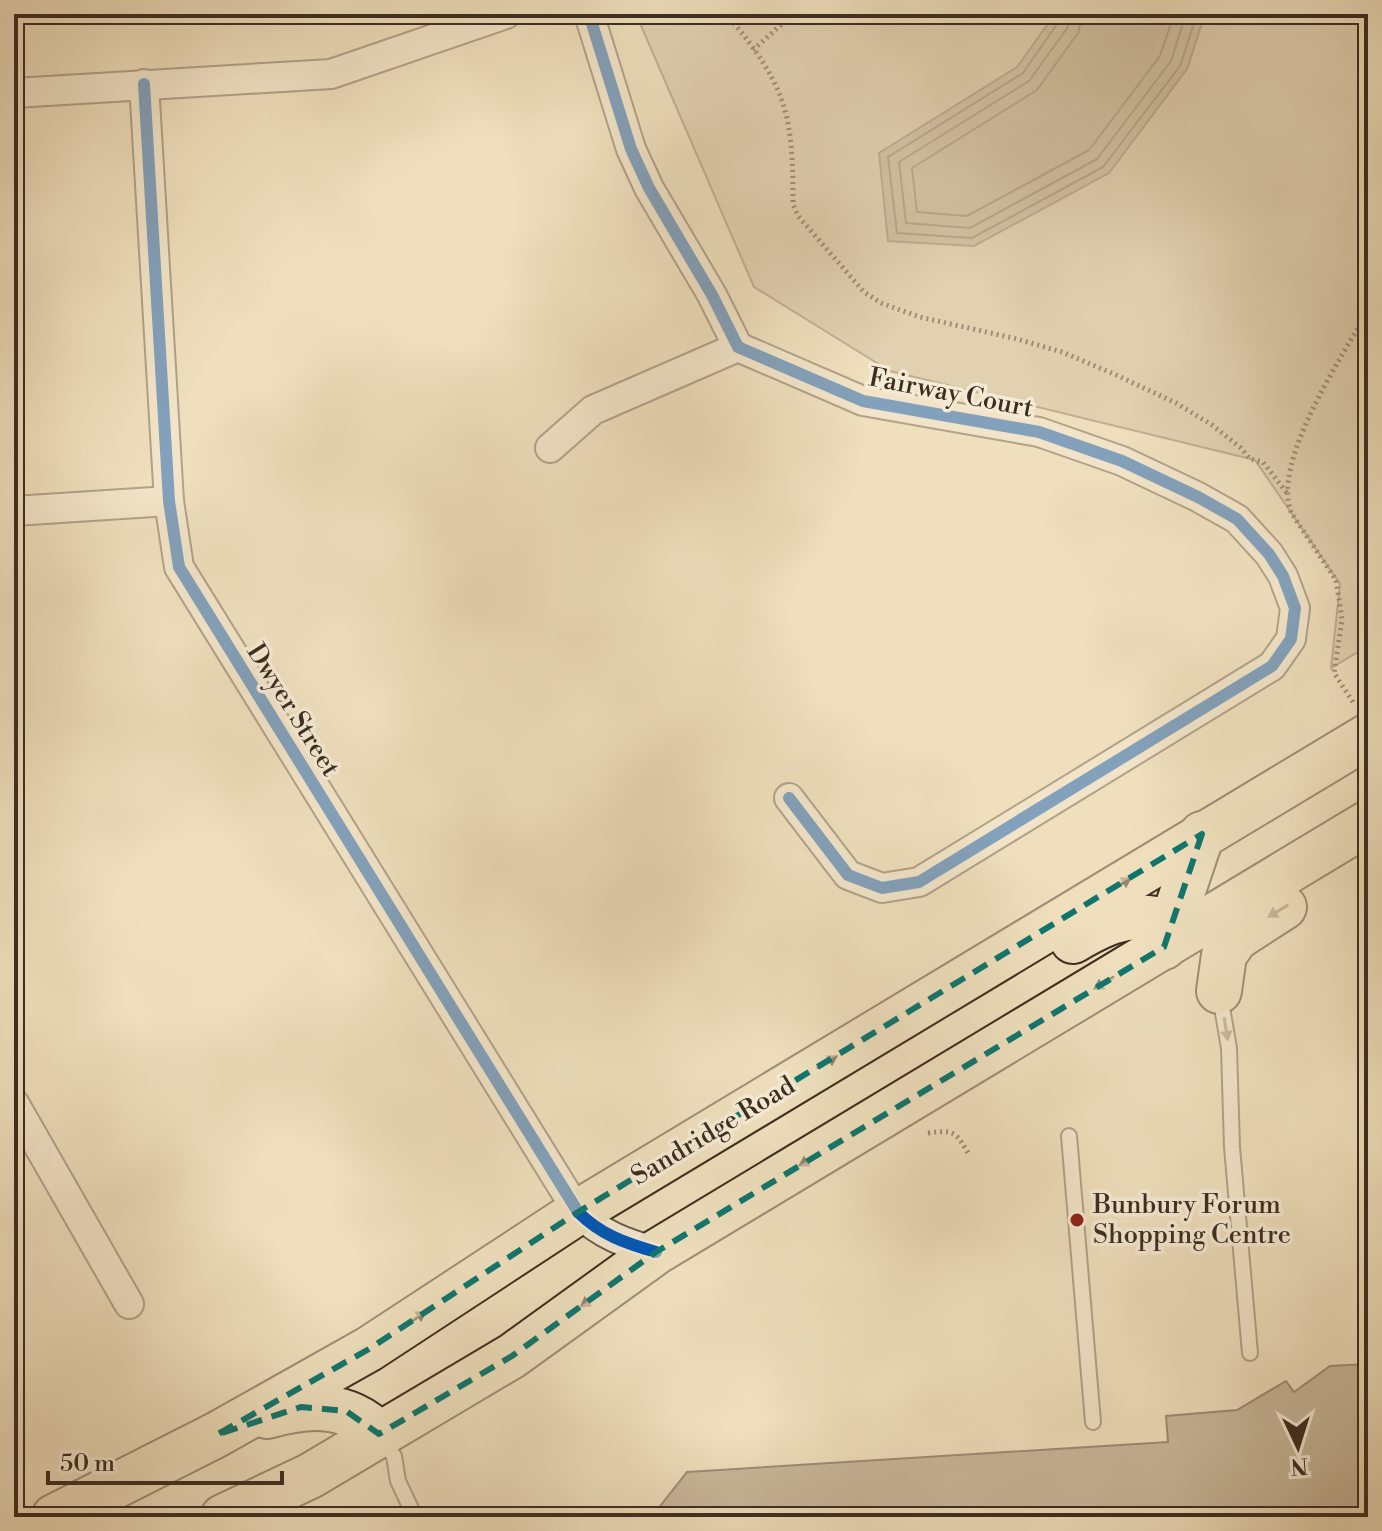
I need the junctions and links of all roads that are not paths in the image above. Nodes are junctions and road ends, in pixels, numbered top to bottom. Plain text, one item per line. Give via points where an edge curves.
1 (506, 14) edge
2 (589, 14) edge
3 (144, 84) junction
4 (14, 93) edge
5 (738, 347) junction
6 (550, 448) dead end
7 (169, 501) junction
8 (14, 511) edge
9 (1362, 721) edge
10 (789, 798) dead end
11 (1368, 823) edge
12 (1202, 834) junction
13 (1368, 855) edge
14 (1193, 949) junction
15 (870, 1036) junction
16 (14, 1103) edge
17 (1069, 1136) dead end
18 (578, 1212) junction
19 (656, 1252) junction
20 (129, 1304) dead end
21 (369, 1349) junction
22 (1250, 1353) dead end
23 (1093, 1422) dead end
24 (216, 1435) junction
25 (367, 1438) junction
26 (54, 1517) edge
27 (223, 1517) edge
28 (415, 1517) edge

1 - 3 street via 331,74
2 - 5 street via 631,149
3 - 4 street
3 - 7 street, Dwyer Street
5 - 6 street via 593,410
5 - 10 street, Fairway Court via 863,401 1039,432 1122,461 1237,519 1269,554 1295,608 1291,639 1272,666 919,882 882,888 848,875
7 - 8 street
7 - 18 street, Dwyer Street via 179,567
9 - 12 main road, Sandridge Road
11 - 14 main road
12 - 14 main road
15 -> 12 main road, Sandridge Road
13 -> 14 main road via 1236,938 1224,955
14 - 15 main road via 1148,916 1123,917 1104,923 939,1020
14 -> 19 main road
14 -> 22 lane via 1229,1048
18 -> 15 main road, Sandridge Road
16 - 20 street
17 - 23 lane
18 - 19 street, Dwyer Street via 593,1228 620,1242
21 -> 18 main road, Sandridge Road
19 -> 25 main road via 512,1356
21 - 24 main road, Sandridge Road
21 - 25 main road via 356,1376
24 - 25 main road via 301,1407
24 - 26 main road, Sandridge Road
25 - 27 main road via 310,1476
25 - 28 lane via 398,1481

